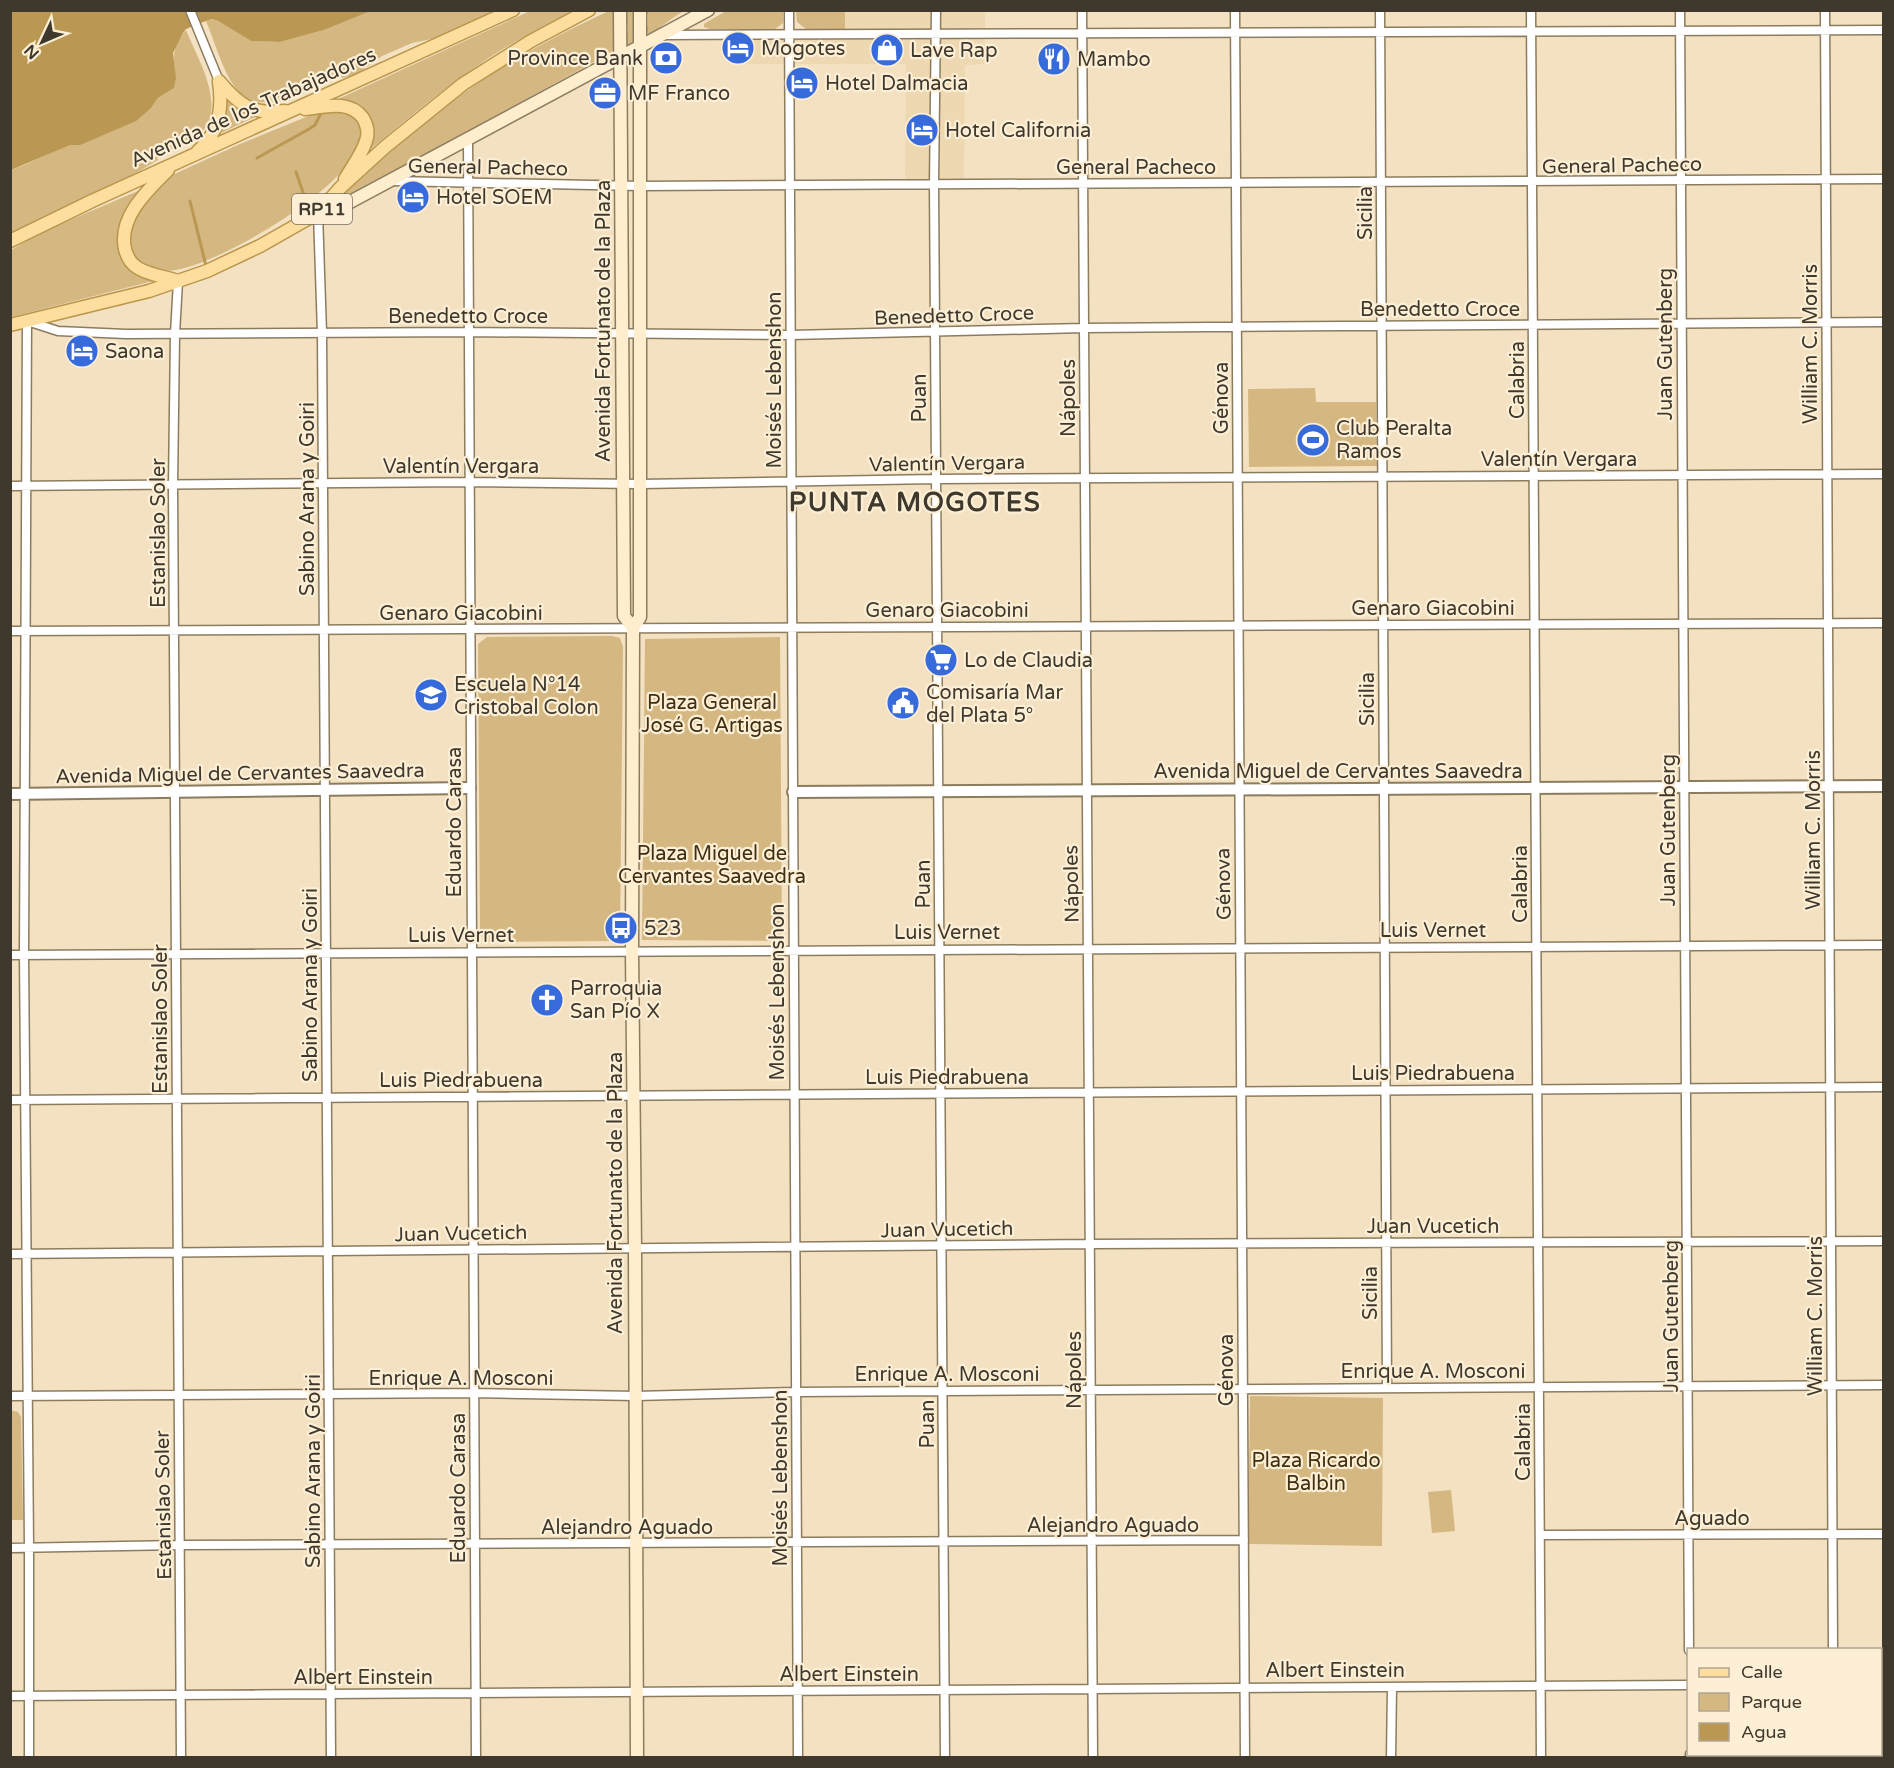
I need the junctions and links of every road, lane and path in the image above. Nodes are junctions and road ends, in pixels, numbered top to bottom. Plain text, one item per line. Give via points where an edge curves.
1 (190, 10) edge
2 (513, 10) edge
3 (589, 10) edge
4 (620, 10) edge
5 (640, 10) edge
6 (708, 10) edge
7 (789, 10) edge
8 (936, 10) edge
9 (1082, 10) edge
10 (1235, 10) edge
11 (1380, 10) edge
12 (1531, 10) edge
13 (1680, 10) edge
14 (1825, 10) edge
15 (1825, 30) junction
16 (1884, 30) edge
17 (1680, 31) junction
18 (1532, 32) junction
19 (1380, 33) junction
20 (1235, 34) junction
21 (663, 35) junction
22 (789, 35) junction
23 (936, 35) junction
24 (1082, 35) junction
25 (640, 48) junction
26 (620, 59) junction
27 (219, 81) junction
28 (295, 110) junction
29 (468, 139) junction
30 (189, 158) junction
31 (173, 165) junction
32 (1826, 179) junction
33 (1884, 179) edge
34 (1681, 180) junction
35 (389, 181) junction
36 (1532, 182) junction
37 (1236, 183) junction
38 (1381, 183) junction
39 (468, 184) junction
40 (1084, 184) junction
41 (790, 185) junction
42 (934, 185) junction
43 (621, 186) junction
44 (640, 186) junction
45 (340, 188) junction
46 (318, 213) junction
47 (10, 241) edge
48 (178, 281) junction
49 (27, 321) junction
50 (1827, 322) junction
51 (1884, 322) edge
52 (1682, 323) junction
53 (1533, 324) junction
54 (10, 325) edge
55 (1382, 326) junction
56 (1237, 327) junction
57 (1084, 328) junction
58 (468, 332) junction
59 (936, 332) junction
60 (322, 333) junction
61 (175, 334) junction
62 (622, 334) junction
63 (640, 334) junction
64 (791, 335) junction
65 (1828, 474) junction
66 (1884, 474) edge
67 (1682, 475) junction
68 (1534, 476) junction
69 (1238, 477) junction
70 (1382, 477) junction
71 (1085, 478) junction
72 (936, 479) junction
73 (469, 482) junction
74 (790, 482) junction
75 (323, 483) junction
76 (623, 484) junction
77 (640, 484) junction
78 (10, 486) edge
79 (26, 486) junction
80 (173, 486) junction
81 (1828, 623) junction
82 (1884, 623) edge
83 (1535, 624) junction
84 (1683, 624) junction
85 (1383, 625) junction
86 (1086, 626) junction
87 (1239, 626) junction
88 (937, 627) junction
89 (633, 628) junction
90 (792, 628) junction
91 (470, 629) junction
92 (174, 630) junction
93 (324, 630) junction
94 (10, 631) edge
95 (24, 631) junction
96 (1884, 786) edge
97 (1830, 787) junction
98 (470, 788) junction
99 (1536, 788) junction
100 (1684, 788) junction
101 (1384, 789) junction
102 (325, 790) junction
103 (1239, 790) junction
104 (175, 791) junction
105 (1086, 791) junction
106 (793, 792) junction
107 (938, 792) junction
108 (25, 793) junction
109 (10, 794) edge
110 (1685, 945) junction
111 (1830, 945) junction
112 (1884, 945) edge
113 (1384, 946) junction
114 (1537, 946) junction
115 (1240, 947) junction
116 (1088, 948) junction
117 (939, 949) junction
118 (794, 950) junction
119 (632, 951) junction
120 (326, 952) junction
121 (471, 952) junction
122 (10, 954) edge
123 (24, 954) junction
124 (176, 954) junction
125 (1831, 1087) junction
126 (1884, 1087) edge
127 (1686, 1088) junction
128 (1537, 1089) junction
129 (1385, 1090) junction
130 (1241, 1091) junction
131 (1089, 1092) junction
132 (940, 1094) junction
133 (794, 1095) junction
134 (633, 1096) junction
135 (472, 1097) junction
136 (327, 1098) junction
137 (177, 1099) junction
138 (10, 1100) edge
139 (24, 1100) junction
140 (1831, 1241) junction
141 (1884, 1241) edge
142 (1687, 1242) junction
143 (1386, 1243) junction
144 (1538, 1243) junction
145 (1090, 1244) junction
146 (1242, 1244) junction
147 (942, 1245) junction
148 (795, 1247) junction
149 (635, 1248) junction
150 (473, 1250) junction
151 (328, 1251) junction
152 (178, 1252) junction
153 (10, 1254) edge
154 (25, 1254) junction
155 (1884, 1385) edge
156 (1688, 1386) junction
157 (1832, 1386) junction
158 (1539, 1387) junction
159 (1387, 1388) junction
160 (1243, 1389) junction
161 (1091, 1390) junction
162 (943, 1391) junction
163 (796, 1392) junction
164 (474, 1393) junction
165 (178, 1394) junction
166 (329, 1394) junction
167 (10, 1396) edge
168 (26, 1396) junction
169 (636, 1396) junction
170 (1833, 1534) junction
171 (1884, 1534) edge
172 (1540, 1535) junction
173 (1689, 1535) junction
174 (1244, 1540) junction
175 (1092, 1541) junction
176 (797, 1542) junction
177 (944, 1542) junction
178 (635, 1543) junction
179 (475, 1544) junction
180 (180, 1545) junction
181 (330, 1545) junction
182 (10, 1548) edge
183 (29, 1548) junction
184 (1689, 1648) edge
185 (1833, 1648) edge
186 (1687, 1685) edge
187 (1392, 1686) junction
188 (1541, 1686) junction
189 (1245, 1688) junction
190 (945, 1689) junction
191 (1093, 1689) junction
192 (798, 1690) junction
193 (636, 1692) junction
194 (476, 1693) junction
195 (181, 1694) junction
196 (331, 1694) junction
197 (28, 1695) junction
198 (10, 1696) edge
199 (29, 1758) edge
200 (181, 1758) edge
201 (331, 1758) edge
202 (476, 1758) edge
203 (637, 1758) edge
204 (798, 1758) edge
205 (945, 1758) edge
206 (1093, 1758) edge
207 (1245, 1758) edge
208 (1391, 1758) edge
209 (1541, 1758) edge

1 - 27 street
2 - 28 main road, Avenida de los Trabajadores
3 - 45 main road, RP11 via 463,84
4 - 26 main road, Avenida Fortunato de la Plaza
5 - 25 main road, Avenida Fortunato de la Plaza
6 - 21 main road
7 - 22 street, Moisés Lebenshon
8 - 23 street, Puan
9 - 24 street, Nápoles
10 - 20 street, Génova
11 - 19 street, Sicilia
12 - 18 street, Calabria
13 - 17 street, Juan Gutenberg
14 - 15 street, William C. Morris
15 - 16 street
15 - 17 street
15 - 32 street, William C. Morris
17 - 18 street
17 - 34 street, Juan Gutenberg
18 - 19 street
18 - 36 street, Calabria
19 - 20 street
19 - 38 street, Sicilia
20 - 24 street
20 - 37 street, Génova
21 - 22 street
21 - 25 main road
22 - 23 street
22 - 41 street, Moisés Lebenshon
23 - 24 street
23 - 42 street, Puan
24 - 40 street, Nápoles
25 - 26 main road
25 - 44 main road, Avenida Fortunato de la Plaza
26 - 29 main road
26 - 43 main road, Avenida Fortunato de la Plaza
27 - 28 main road via 250,109
27 - 30 main road via 221,103 215,128 206,143
28 - 30 main road, Avenida de los Trabajadores
28 - 45 main road via 348,106 365,122 366,143
29 - 35 main road
29 - 39 street, Eduardo Carasa
30 - 31 main road, Avenida de los Trabajadores
31 - 47 main road, Avenida de los Trabajadores
31 - 48 main road via 139,202 129,219 124,240 129,259 137,268
32 - 33 street, General Pacheco
32 - 34 street, General Pacheco
32 - 50 street, William C. Morris
34 - 36 street, General Pacheco
34 - 52 street, Juan Gutenberg
35 - 39 street, General Pacheco
35 - 46 main road via 350,202
36 - 38 street, General Pacheco
36 - 53 street, Calabria
37 - 38 street, General Pacheco
37 - 40 street, General Pacheco
37 - 56 street, Génova
38 - 55 street, Sicilia
39 - 43 street, General Pacheco
39 - 58 street, Eduardo Carasa
40 - 42 street, General Pacheco
40 - 57 street, Nápoles
41 - 42 street, General Pacheco
41 - 44 street, General Pacheco
41 - 64 street, Moisés Lebenshon
42 - 59 street, Puan
43 - 44 street, General Pacheco
43 - 62 main road, Avenida Fortunato de la Plaza
44 - 63 main road, Avenida Fortunato de la Plaza
45 - 46 main road, RP11
46 - 48 main road, RP11 via 236,258
46 - 60 street, Sabino Arana y Goiri
48 - 49 main road, RP11
48 - 61 street, Estanislao Soler
49 - 54 main road, RP11
49 - 61 street, Benedetto Croce via 58,331
49 - 79 street
50 - 51 street, Benedetto Croce
50 - 52 street, Benedetto Croce
50 - 65 street, William C. Morris
52 - 53 street, Benedetto Croce
52 - 67 street, Juan Gutenberg
53 - 55 street, Benedetto Croce
53 - 68 street, Calabria
55 - 56 street, Benedetto Croce
55 - 70 street, Sicilia
56 - 57 street, Benedetto Croce
56 - 69 street, Génova
57 - 59 street, Benedetto Croce
57 - 71 street, Nápoles
58 - 60 street, Benedetto Croce
58 - 62 street, Benedetto Croce
58 - 73 street, Eduardo Carasa
59 - 64 street, Benedetto Croce
59 - 72 street, Puan
60 - 61 street, Benedetto Croce
60 - 75 street, Sabino Arana y Goiri
61 - 80 street, Estanislao Soler
62 - 63 street, Benedetto Croce
62 - 76 main road, Avenida Fortunato de la Plaza
63 - 64 street, Benedetto Croce
63 - 77 main road, Avenida Fortunato de la Plaza
64 - 74 street, Moisés Lebenshon
65 - 66 street, Valentín Vergara
65 - 67 street, Valentín Vergara
65 - 81 street, William C. Morris
67 - 68 street, Valentín Vergara
67 - 84 street, Juan Gutenberg
68 - 70 street, Valentín Vergara
68 - 83 street, Calabria
69 - 70 street, Valentín Vergara
69 - 71 street, Valentín Vergara
69 - 87 street, Génova
70 - 85 street, Sicilia
71 - 72 street, Valentín Vergara
71 - 86 street, Nápoles
72 - 74 street, Valentín Vergara
72 - 88 street, Puan
73 - 75 street, Valentín Vergara
73 - 76 street, Valentín Vergara
73 - 91 street, Eduardo Carasa
74 - 77 street, Valentín Vergara
74 - 90 street, Moisés Lebenshon
75 - 80 street, Valentín Vergara
75 - 93 street, Sabino Arana y Goiri
76 - 77 street, Valentín Vergara
76 - 89 main road, Avenida Fortunato de la Plaza via 624,616
77 - 89 main road, Avenida Fortunato de la Plaza via 640,617
78 - 79 street, Valentín Vergara
79 - 80 street, Valentín Vergara
79 - 95 street
80 - 92 street, Estanislao Soler
81 - 82 street, Genaro Giacobini
81 - 84 street, Genaro Giacobini
81 - 97 street, William C. Morris
83 - 84 street, Genaro Giacobini
83 - 85 street, Genaro Giacobini
83 - 99 street, Calabria
84 - 100 street, Juan Gutenberg
85 - 87 street, Genaro Giacobini
85 - 101 street, Sicilia
86 - 87 street, Genaro Giacobini
86 - 88 street, Genaro Giacobini
86 - 105 street, Nápoles
87 - 103 street, Génova
88 - 90 street, Genaro Giacobini
88 - 107 street, Puan
89 - 90 street, Genaro Giacobini
89 - 91 street, Genaro Giacobini
89 - 119 main road, Avenida Fortunato de la Plaza
90 - 106 street, Moisés Lebenshon
91 - 93 street, Genaro Giacobini
91 - 98 street, Eduardo Carasa
92 - 93 street, Genaro Giacobini
92 - 95 street, Genaro Giacobini
92 - 104 street, Estanislao Soler
93 - 102 street, Sabino Arana y Goiri
94 - 95 street, Genaro Giacobini
95 - 108 street
96 - 97 street, Avenida Miguel de Cervantes Saavedra
97 - 100 street, Avenida Miguel de Cervantes Saavedra
97 - 111 street, William C. Morris
98 - 102 street, Avenida Miguel de Cervantes Saavedra
98 - 121 street, Eduardo Carasa
99 - 100 street, Avenida Miguel de Cervantes Saavedra
99 - 101 street, Avenida Miguel de Cervantes Saavedra
99 - 114 street, Calabria
100 - 110 street, Juan Gutenberg
101 - 103 street, Avenida Miguel de Cervantes Saavedra
101 - 113 street, Sicilia
102 - 104 street, Avenida Miguel de Cervantes Saavedra
102 - 120 street, Sabino Arana y Goiri
103 - 105 street, Avenida Miguel de Cervantes Saavedra
103 - 115 street, Génova
104 - 108 street, Avenida Miguel de Cervantes Saavedra
104 - 124 street, Estanislao Soler
105 - 107 street, Avenida Miguel de Cervantes Saavedra
105 - 116 street, Nápoles
106 - 107 street, Avenida Miguel de Cervantes Saavedra
106 - 118 street, Moisés Lebenshon
107 - 117 street, Puan
108 - 109 street, Avenida Miguel de Cervantes Saavedra
108 - 123 street
110 - 111 street, Luis Vernet
110 - 114 street, Luis Vernet
110 - 127 street, Juan Gutenberg
111 - 112 street, Luis Vernet
111 - 125 street, William C. Morris
113 - 114 street, Luis Vernet
113 - 115 street, Luis Vernet
113 - 129 street, Sicilia
114 - 128 street, Calabria
115 - 116 street, Luis Vernet
115 - 130 street, Génova
116 - 117 street, Luis Vernet
116 - 131 street, Nápoles
117 - 118 street, Luis Vernet
117 - 132 street, Puan
118 - 119 street, Luis Vernet
118 - 133 street, Moisés Lebenshon
119 - 121 street, Luis Vernet
119 - 134 main road, Avenida Fortunato de la Plaza
120 - 121 street, Luis Vernet
120 - 124 street, Luis Vernet
120 - 136 street, Sabino Arana y Goiri
121 - 135 street, Eduardo Carasa
122 - 123 street, Luis Vernet
123 - 124 street, Luis Vernet
123 - 139 street
124 - 137 street, Estanislao Soler
125 - 126 street, Luis Piedrabuena
125 - 127 street, Luis Piedrabuena
125 - 140 street, William C. Morris
127 - 128 street, Luis Piedrabuena
127 - 142 street, Juan Gutenberg
128 - 129 street, Luis Piedrabuena
128 - 144 street, Calabria
129 - 130 street, Luis Piedrabuena
129 - 143 street, Sicilia
130 - 131 street, Luis Piedrabuena
130 - 146 street, Génova
131 - 132 street, Luis Piedrabuena
131 - 145 street, Nápoles
132 - 133 street, Luis Piedrabuena
132 - 147 street, Puan
133 - 134 street, Luis Piedrabuena
133 - 148 street, Moisés Lebenshon
134 - 135 street, Luis Piedrabuena
134 - 149 main road, Avenida Fortunato de la Plaza
135 - 136 street, Luis Piedrabuena
135 - 150 street, Eduardo Carasa
136 - 137 street, Luis Piedrabuena
136 - 151 street, Sabino Arana y Goiri
137 - 139 street, Luis Piedrabuena
137 - 152 street, Estanislao Soler
138 - 139 street, Luis Piedrabuena
139 - 154 street
140 - 141 street, Juan Vucetich
140 - 142 street, Juan Vucetich
140 - 157 street, William C. Morris
142 - 144 street, Juan Vucetich
142 - 156 street, Juan Gutenberg
143 - 144 street, Juan Vucetich
143 - 146 street, Juan Vucetich
143 - 159 street, Sicilia
144 - 158 street, Calabria
145 - 146 street, Juan Vucetich
145 - 147 street, Juan Vucetich
145 - 161 street, Nápoles
146 - 160 street, Génova
147 - 148 street, Juan Vucetich
147 - 162 street, Puan
148 - 149 street, Juan Vucetich
148 - 163 street, Moisés Lebenshon
149 - 150 street, Juan Vucetich
149 - 169 main road, Avenida Fortunato de la Plaza
150 - 151 street, Juan Vucetich
150 - 164 street, Eduardo Carasa
151 - 152 street, Juan Vucetich
151 - 166 street, Sabino Arana y Goiri
152 - 154 street, Juan Vucetich
152 - 165 street, Estanislao Soler
153 - 154 street, Juan Vucetich
154 - 168 street
155 - 157 street, Enrique A. Mosconi
156 - 157 street, Enrique A. Mosconi
156 - 158 street, Enrique A. Mosconi
156 - 173 street, Juan Gutenberg
157 - 170 street, William C. Morris
158 - 159 street, Enrique A. Mosconi
158 - 172 street, Calabria
159 - 160 street, Enrique A. Mosconi
160 - 161 street, Enrique A. Mosconi
160 - 174 street, Génova
161 - 162 street, Enrique A. Mosconi
161 - 175 street, Nápoles
162 - 163 street, Enrique A. Mosconi
162 - 177 street, Puan
163 - 169 street, Enrique A. Mosconi
163 - 176 street, Moisés Lebenshon
164 - 166 street, Enrique A. Mosconi
164 - 169 street, Enrique A. Mosconi
164 - 179 street, Eduardo Carasa
165 - 166 street, Enrique A. Mosconi
165 - 168 street, Enrique A. Mosconi
165 - 180 street, Estanislao Soler
166 - 181 street, Sabino Arana y Goiri
167 - 168 street, Enrique A. Mosconi
168 - 183 street
169 - 178 main road, Avenida Fortunato de la Plaza
170 - 171 street, Aguado
170 - 173 street, Aguado
170 - 185 street, William C. Morris
172 - 173 street, Aguado
172 - 188 street, Calabria
173 - 184 street, Juan Gutenberg
174 - 175 street, Alejandro Aguado
174 - 189 street, Génova
175 - 177 street, Alejandro Aguado
175 - 191 street, Nápoles
176 - 177 street, Alejandro Aguado
176 - 178 street, Alejandro Aguado
176 - 192 street, Moisés Lebenshon
177 - 190 street, Puan
178 - 179 street, Alejandro Aguado
178 - 193 main road, Avenida Fortunato de la Plaza
179 - 181 street, Alejandro Aguado
179 - 194 street, Eduardo Carasa
180 - 181 street, Alejandro Aguado
180 - 183 street, Alejandro Aguado
180 - 195 street, Estanislao Soler
181 - 196 street, Sabino Arana y Goiri
182 - 183 street, Alejandro Aguado
183 - 197 street
186 - 188 street, Albert Einstein
187 - 188 street, Albert Einstein
187 - 189 street, Albert Einstein
187 - 208 street
188 - 209 street, Calabria
189 - 191 street, Albert Einstein
189 - 207 street, Génova
190 - 191 street, Albert Einstein
190 - 192 street, Albert Einstein
190 - 205 street, Puan
191 - 206 street, Nápoles
192 - 193 street, Albert Einstein
192 - 204 street, Moisés Lebenshon
193 - 194 street, Albert Einstein
193 - 203 main road, Avenida Fortunato de la Plaza
194 - 196 street, Albert Einstein
194 - 202 street, Eduardo Carasa
195 - 196 street, Albert Einstein
195 - 197 street, Albert Einstein
195 - 200 street, Estanislao Soler
196 - 201 street, Sabino Arana y Goiri
197 - 198 street, Albert Einstein
197 - 199 street

